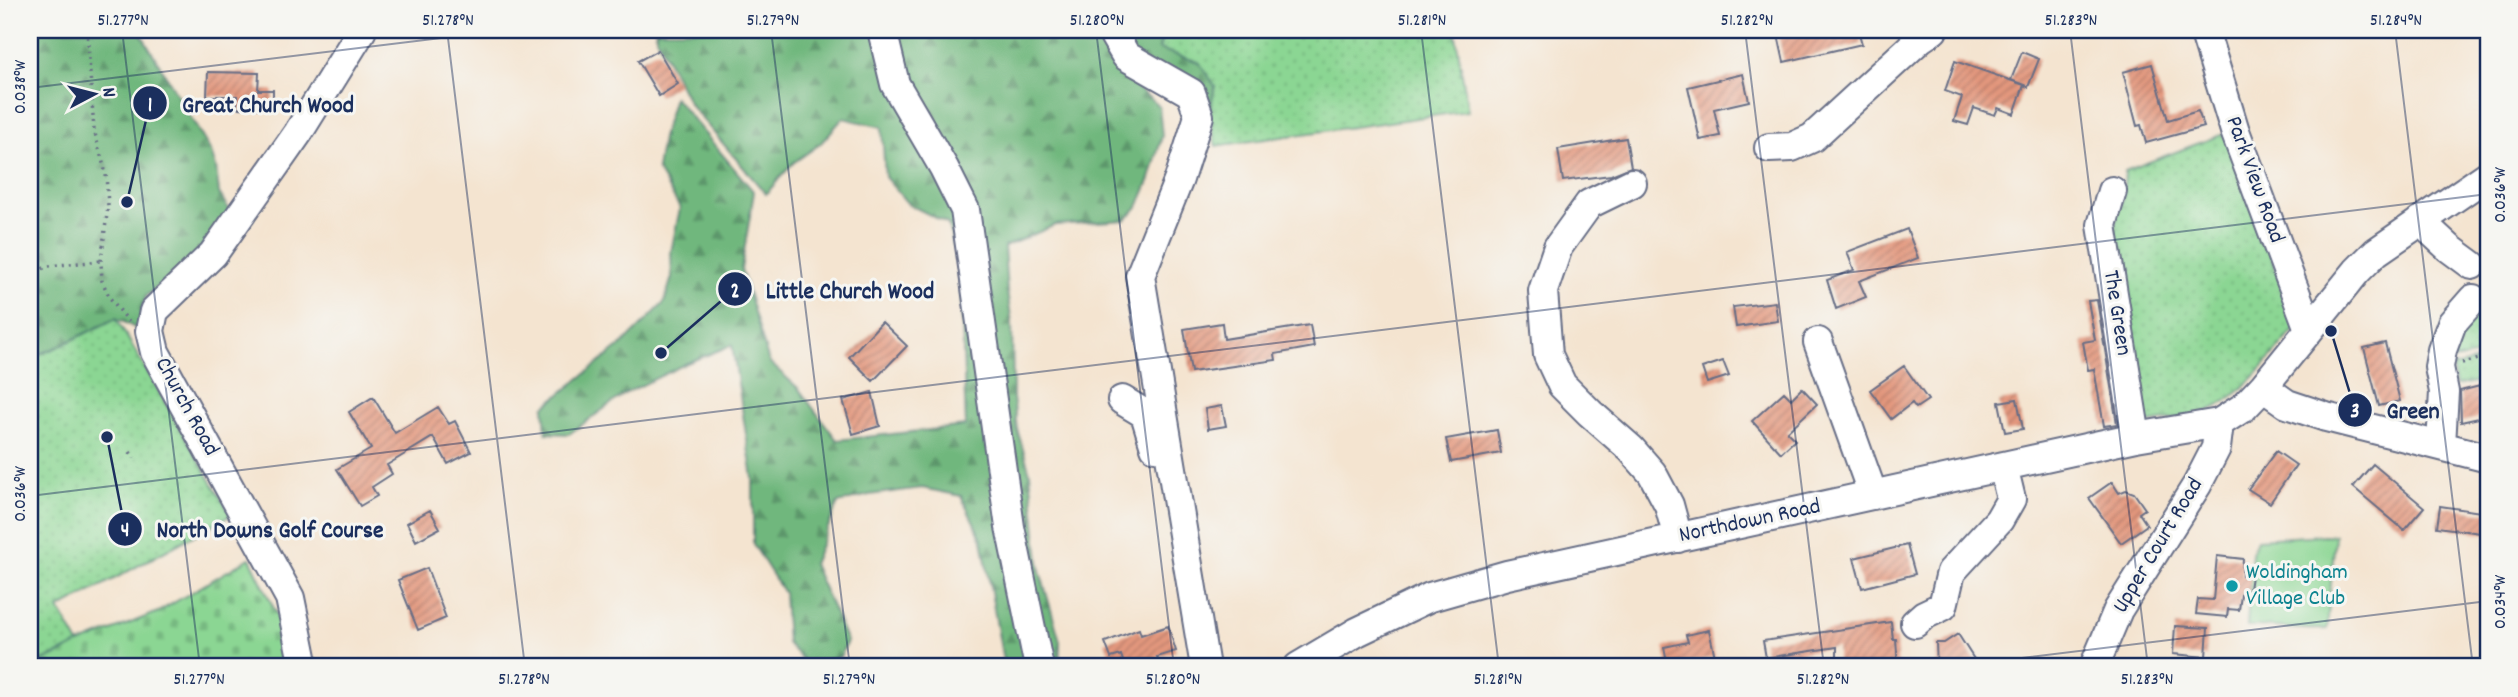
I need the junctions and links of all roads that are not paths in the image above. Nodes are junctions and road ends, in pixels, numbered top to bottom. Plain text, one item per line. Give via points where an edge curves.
1 (882, 30) edge
2 (1111, 30) edge
3 (1933, 30) edge
4 (2204, 30) edge
5 (348, 35) edge
6 (1769, 148) dead end
7 (2488, 177) edge
8 (1632, 183) dead end
9 (2112, 191) dead end
10 (2420, 221) junction
11 (2472, 265) dead end
12 (2473, 299) dead end
13 (2309, 329) junction
14 (1818, 342) dead end
15 (2263, 387) junction
16 (1122, 400) dead end
17 (2219, 423) junction
18 (2136, 437) junction
19 (2441, 446) junction
20 (2488, 458) edge
21 (2003, 466) junction
22 (1873, 495) junction
23 (1678, 538) junction
24 (1915, 623) dead end
25 (304, 667) edge
26 (1039, 667) edge
27 (1190, 667) edge
28 (1205, 667) edge
29 (1298, 667) edge
30 (2094, 667) edge

1 - 26 street via 895,84 965,210 1010,527
2 - 28 street via 1126,56 1191,93 1199,116 1180,179 1140,276
3 - 6 street via 1812,138 1792,147
4 - 13 street, Park View Road via 2235,131
5 - 25 street, Church Road via 298,133 213,254 154,311 150,331 155,352 290,598
7 - 10 street
8 - 23 street via 1589,204 1558,247 1543,291 1548,355 1562,384 1653,473
9 - 18 street, The Green via 2102,225
10 - 11 street
10 - 13 street via 2366,262
12 - 19 street via 2452,323 2442,350
13 - 15 street
14 - 22 street
15 - 17 street
15 - 19 street via 2287,404
16 - 27 street via 1145,414 1153,438
17 - 18 street, Northdown Road
17 - 30 street, Upper Court Road via 2216,448 2118,610
18 - 21 street, Northdown Road
19 - 20 street
21 - 22 street, Northdown Road
21 - 24 street via 2011,499 1999,520 1951,572 1944,606
22 - 23 street, Northdown Road
23 - 29 street, Northdown Road via 1507,575 1430,597

